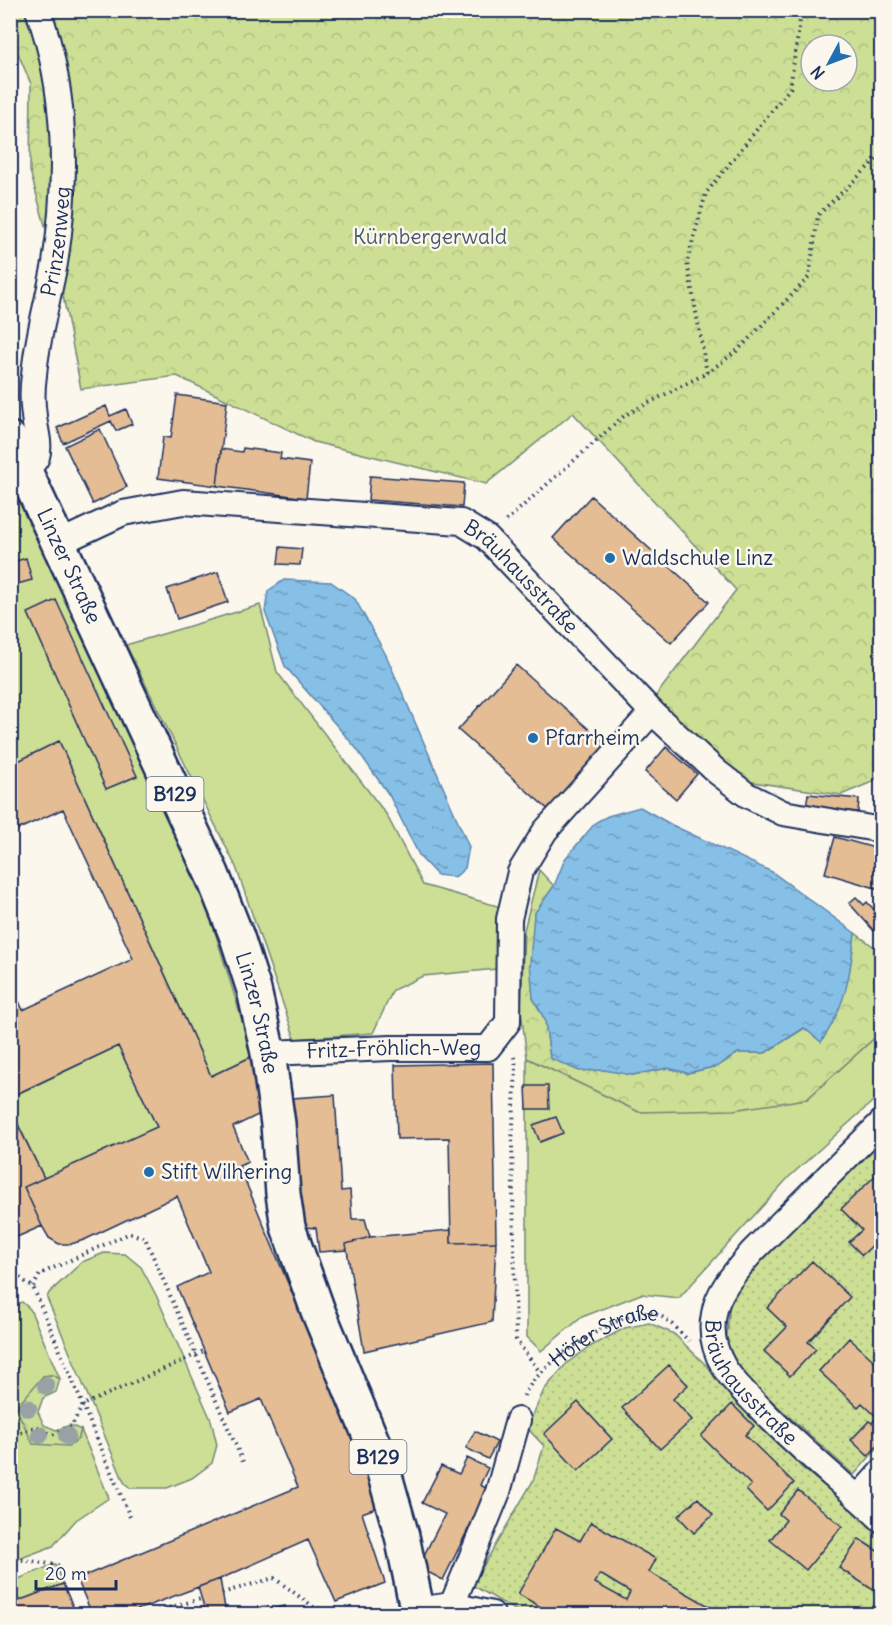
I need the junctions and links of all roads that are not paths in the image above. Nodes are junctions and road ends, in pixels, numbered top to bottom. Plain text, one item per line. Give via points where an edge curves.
1 (38, 10) edge
2 (10, 439) edge
3 (26, 471) junction
4 (59, 543) junction
5 (652, 712) junction
6 (882, 830) edge
7 (268, 1053) junction
8 (882, 1122) edge
9 (518, 1420) dead end
10 (882, 1472) edge
11 (858, 1498) junction
12 (882, 1520) edge
13 (452, 1605) junction
14 (417, 1612) edge
15 (492, 1614) edge

1 - 3 street, Prinzenweg via 58,99 62,175 54,264 34,373 32,396 38,450
2 - 3 main road, Linzer Straße / B129
3 - 4 main road, Linzer Straße / B129
4 - 5 street, Bräuhausstraße via 123,513 183,502 461,522 487,538
4 - 7 main road, Linzer Straße / B129 via 212,874 254,990
5 - 6 street, Bräuhausstraße via 717,772 762,804 800,818
5 - 7 street, Fritz-Fröhlich-Weg via 545,831 520,872 509,919 508,1022 488,1048
7 - 14 main road, Linzer Straße / B129 via 288,1227 382,1465 402,1536
8 - 11 street, Bräuhausstraße via 752,1252 731,1279 714,1311 712,1330 724,1368 741,1389
9 - 13 street via 498,1492
10 - 11 street
11 - 12 street, Bräuhausstraße
13 - 14 street
13 - 15 street

